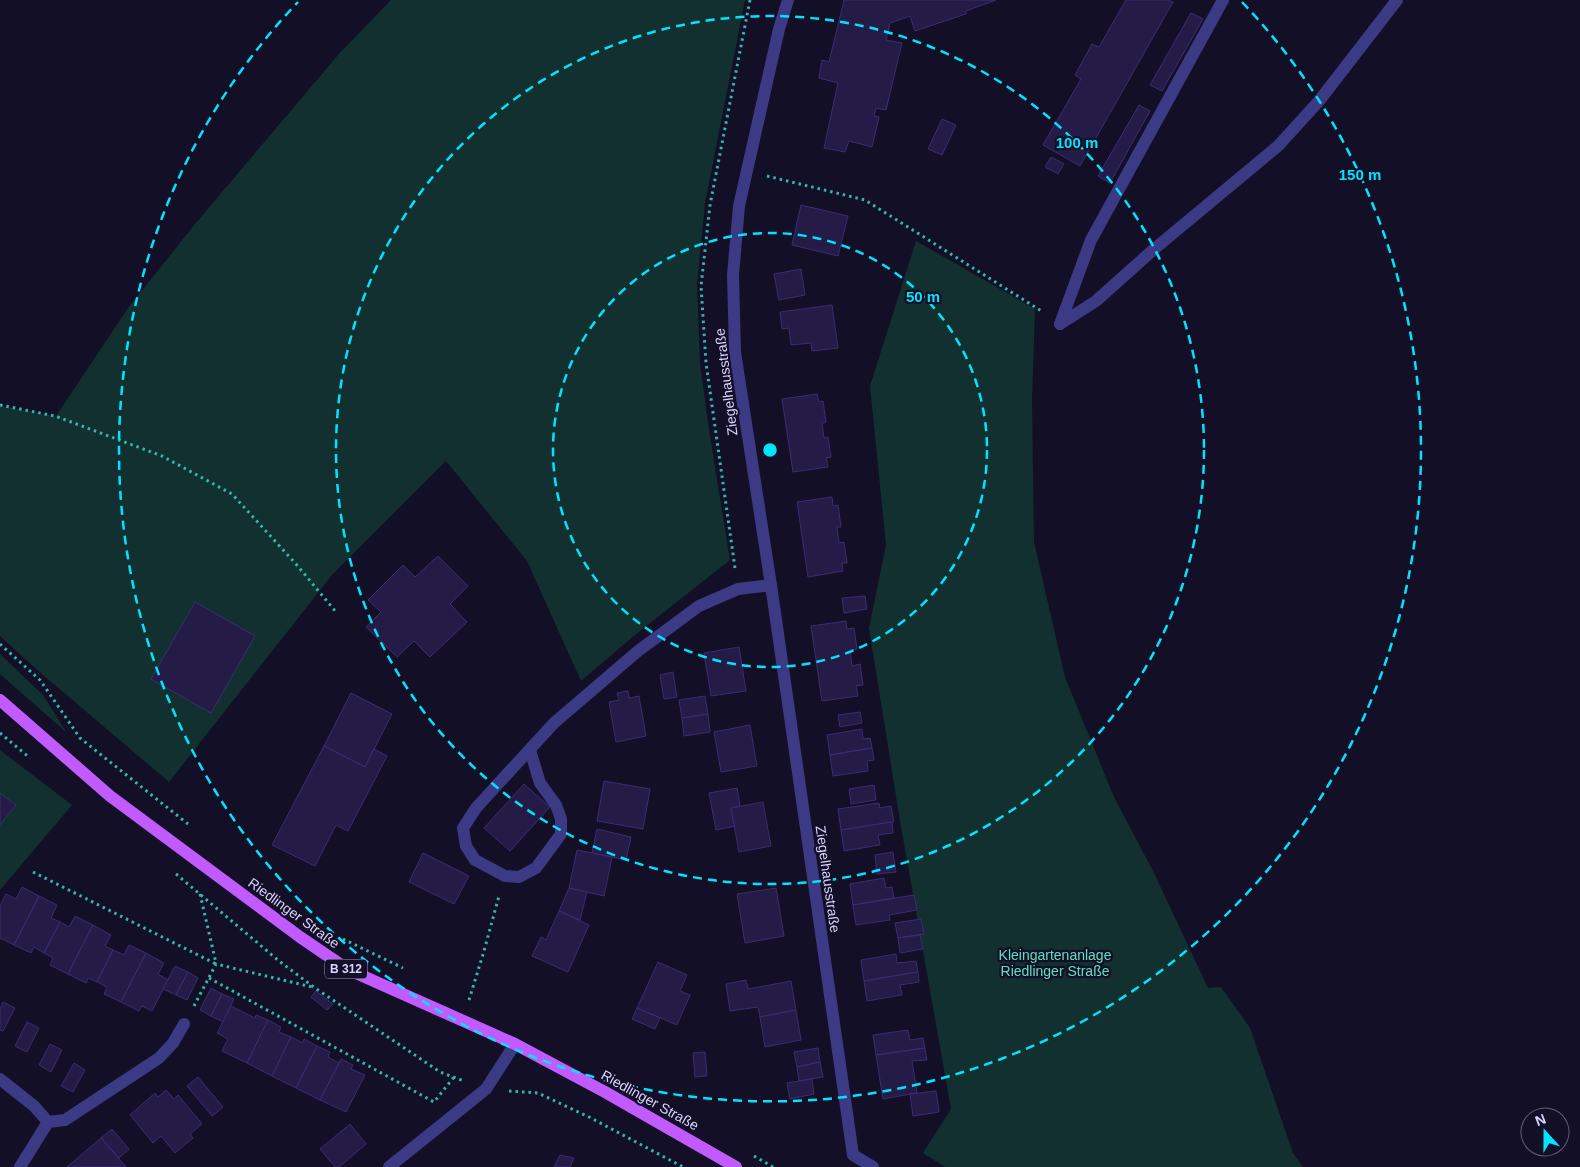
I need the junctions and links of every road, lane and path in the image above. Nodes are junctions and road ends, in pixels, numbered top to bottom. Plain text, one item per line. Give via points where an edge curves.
1 (788, 0) edge
2 (1223, 0) edge
3 (1397, 0) edge
4 (790, 183) dead end
5 (1060, 324) junction
6 (0, 406) edge
7 (771, 585) junction
8 (336, 612) dead end
9 (0, 644) edge
10 (0, 700) edge
11 (530, 750) junction
12 (194, 830) dead end
13 (33, 872) dead end
14 (504, 876) junction
15 (199, 893) dead end
16 (336, 935) dead end
17 (216, 964) junction
18 (406, 970) dead end
19 (209, 978) junction
20 (460, 1019) junction
21 (184, 1024) joint
22 (516, 1044) junction
23 (454, 1077) junction
24 (0, 1078) edge
25 (486, 1089) junction
26 (48, 1122) junction
27 (20, 1167) edge
28 (389, 1167) edge
29 (683, 1167) edge
30 (736, 1167) edge
31 (873, 1167) edge

1 - 7 street, Ziegelhausstraße via 739,206 733,275 735,352
2 - 5 street via 1090,240
3 - 5 street via 1319,101 1278,146 1096,301
4 - 5 path via 865,200
6 - 8 path via 55,416 162,456 232,494
7 - 11 street via 738,589 699,606 638,651 554,723
7 - 31 street, Ziegelhausstraße via 853,1155
9 - 12 path via 40,680 80,738
10 - 20 main road, Riedlinger Straße / B 312 via 110,796 300,938 347,969
11 - 14 street via 540,782 561,818 561,834 536,868 519,877
11 - 14 street via 476,808 463,828 466,846 475,860
13 - 17 path
14 - 20 path via 484,951
15 - 17 path
16 - 18 path
17 - 19 path
17 - 23 path via 315,988 440,1072
19 - 21 path
19 - 23 path via 434,1102
20 - 22 main road, Riedlinger Straße / B 312
21 - 26 street via 159,1058 65,1120
22 - 25 street
22 - 30 main road, Riedlinger Straße / B 312
23 - 25 path
24 - 26 street
25 - 28 street
25 - 29 path via 538,1094
26 - 27 street

